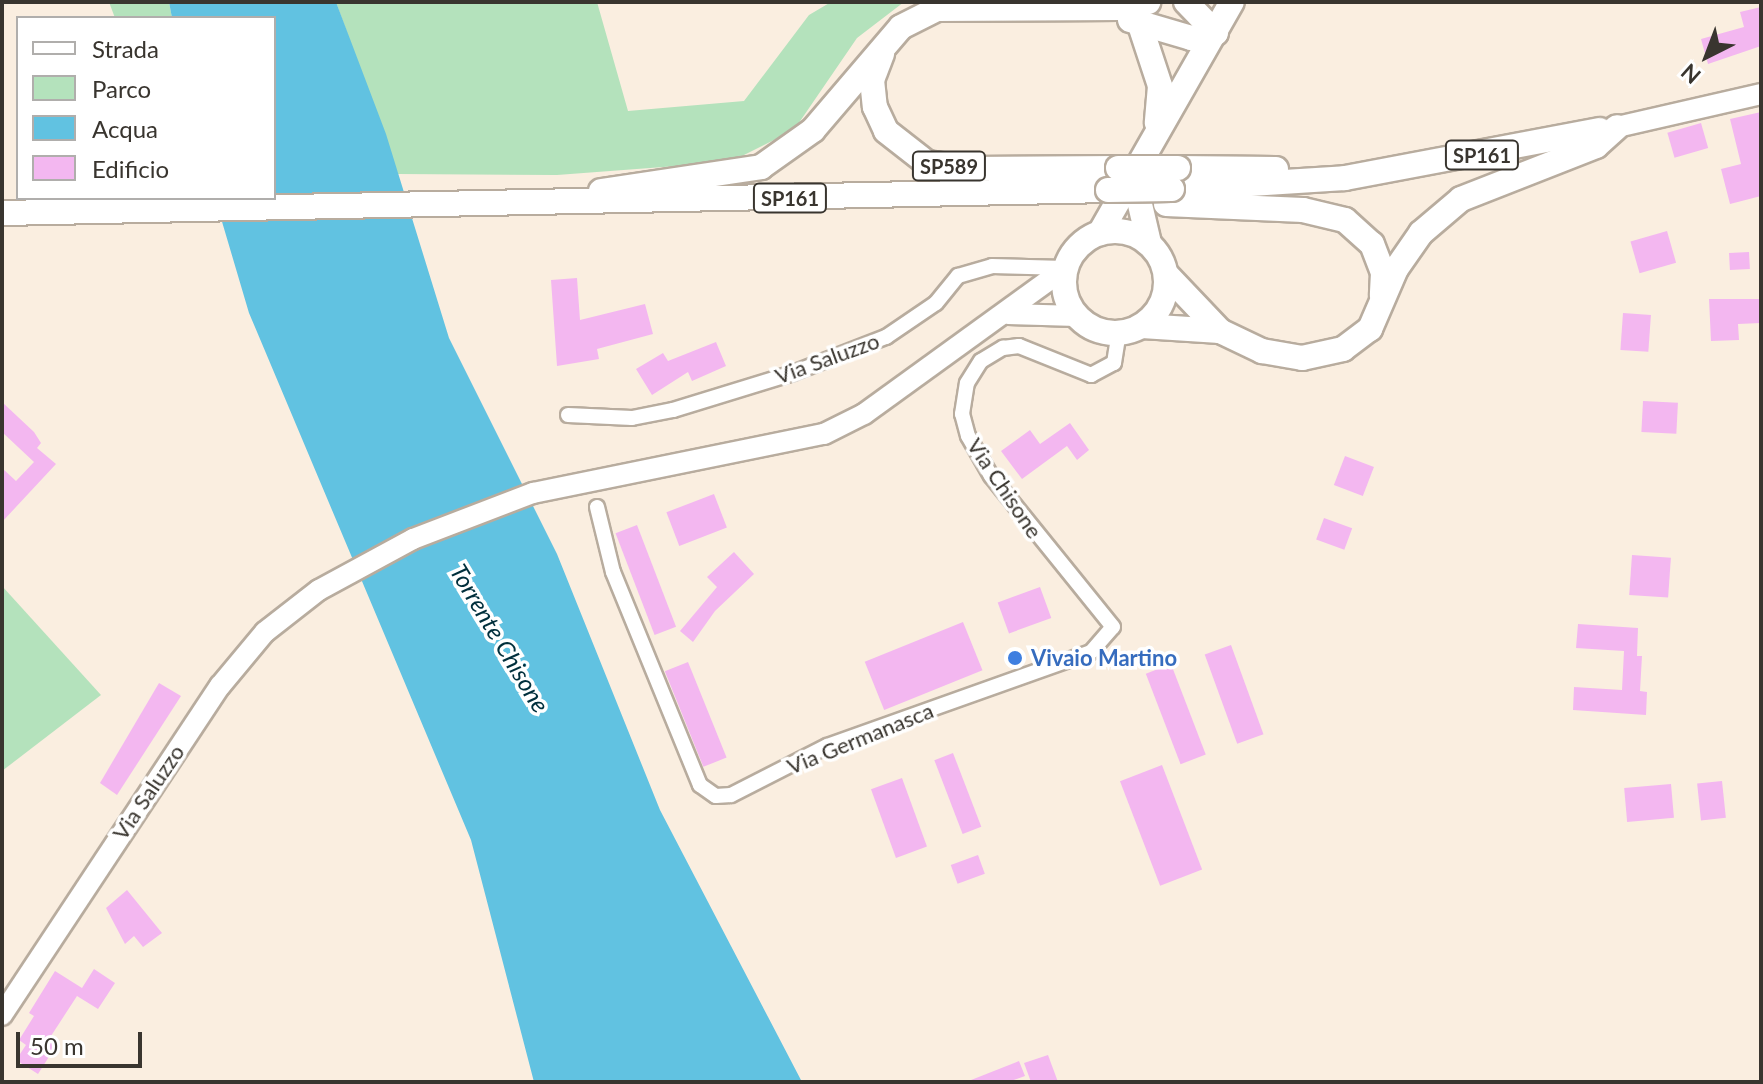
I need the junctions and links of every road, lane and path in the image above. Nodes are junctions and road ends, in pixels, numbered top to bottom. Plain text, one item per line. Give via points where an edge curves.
1 (1186, 2) edge
2 (1232, 2) edge
3 (1117, 5) edge
4 (1144, 14) edge
5 (1216, 33) junction
6 (887, 42) junction
7 (1761, 94) edge
8 (1617, 127) junction
9 (1157, 129) junction
10 (1116, 185) junction
11 (1172, 187) junction
12 (544, 203) junction
13 (2, 213) edge
14 (1100, 233) junction
15 (1149, 243) junction
16 (1066, 268) junction
17 (1166, 274) junction
18 (1382, 306) junction
19 (1008, 314) junction
20 (1077, 316) junction
21 (1130, 329) junction
22 (1220, 331) junction
23 (568, 415) dead end
24 (597, 507) dead end
25 (1113, 627) joint
26 (2, 1015) edge

1 - 5 main road
2 - 5 main road
3 - 4 main road
3 - 6 main road via 937,9 901,27
4 - 5 main road via 1191,38
4 - 9 main road via 1160,86
5 - 9 main road
6 - 10 main road, SP589 via 872,80 875,107 886,131 927,163
6 - 12 main road via 813,130 761,167 658,178
7 - 8 main road, SP161
8 - 11 main road, SP161 via 1345,178
8 - 18 main road via 1596,146 1461,199 1421,233 1396,269
9 - 10 main road
10 - 11 main road, SP161, bridge
10 - 12 main road, SP161 via 1036,192
10 - 14 main road
10 - 15 main road
11 - 18 main road via 1345,220 1372,244 1383,273
12 - 13 main road, SP161
14 - 15 main road via 1134,234
14 - 16 main road via 1073,253
15 - 17 main road
16 - 19 main road, Via Saluzzo
16 - 20 main road via 1066,294
16 - 23 street, Via Saluzzo via 992,266 958,276 936,303 886,337 673,410 632,418
17 - 21 main road via 1162,304
17 - 22 main road
18 - 22 main road via 1370,329 1343,349 1302,358 1262,351
19 - 20 main road
19 - 26 main road, Via Saluzzo via 864,414 824,434 574,482 413,539 319,590 265,632 220,686
20 - 21 main road via 1104,332
21 - 22 main road
21 - 25 street, Via Chisone via 1114,363 1091,375 1019,346 1003,348 981,361 967,383 962,414 991,476
24 - 25 street, Via Germanasca via 613,572 700,785 716,796 731,795 827,746 1091,652

